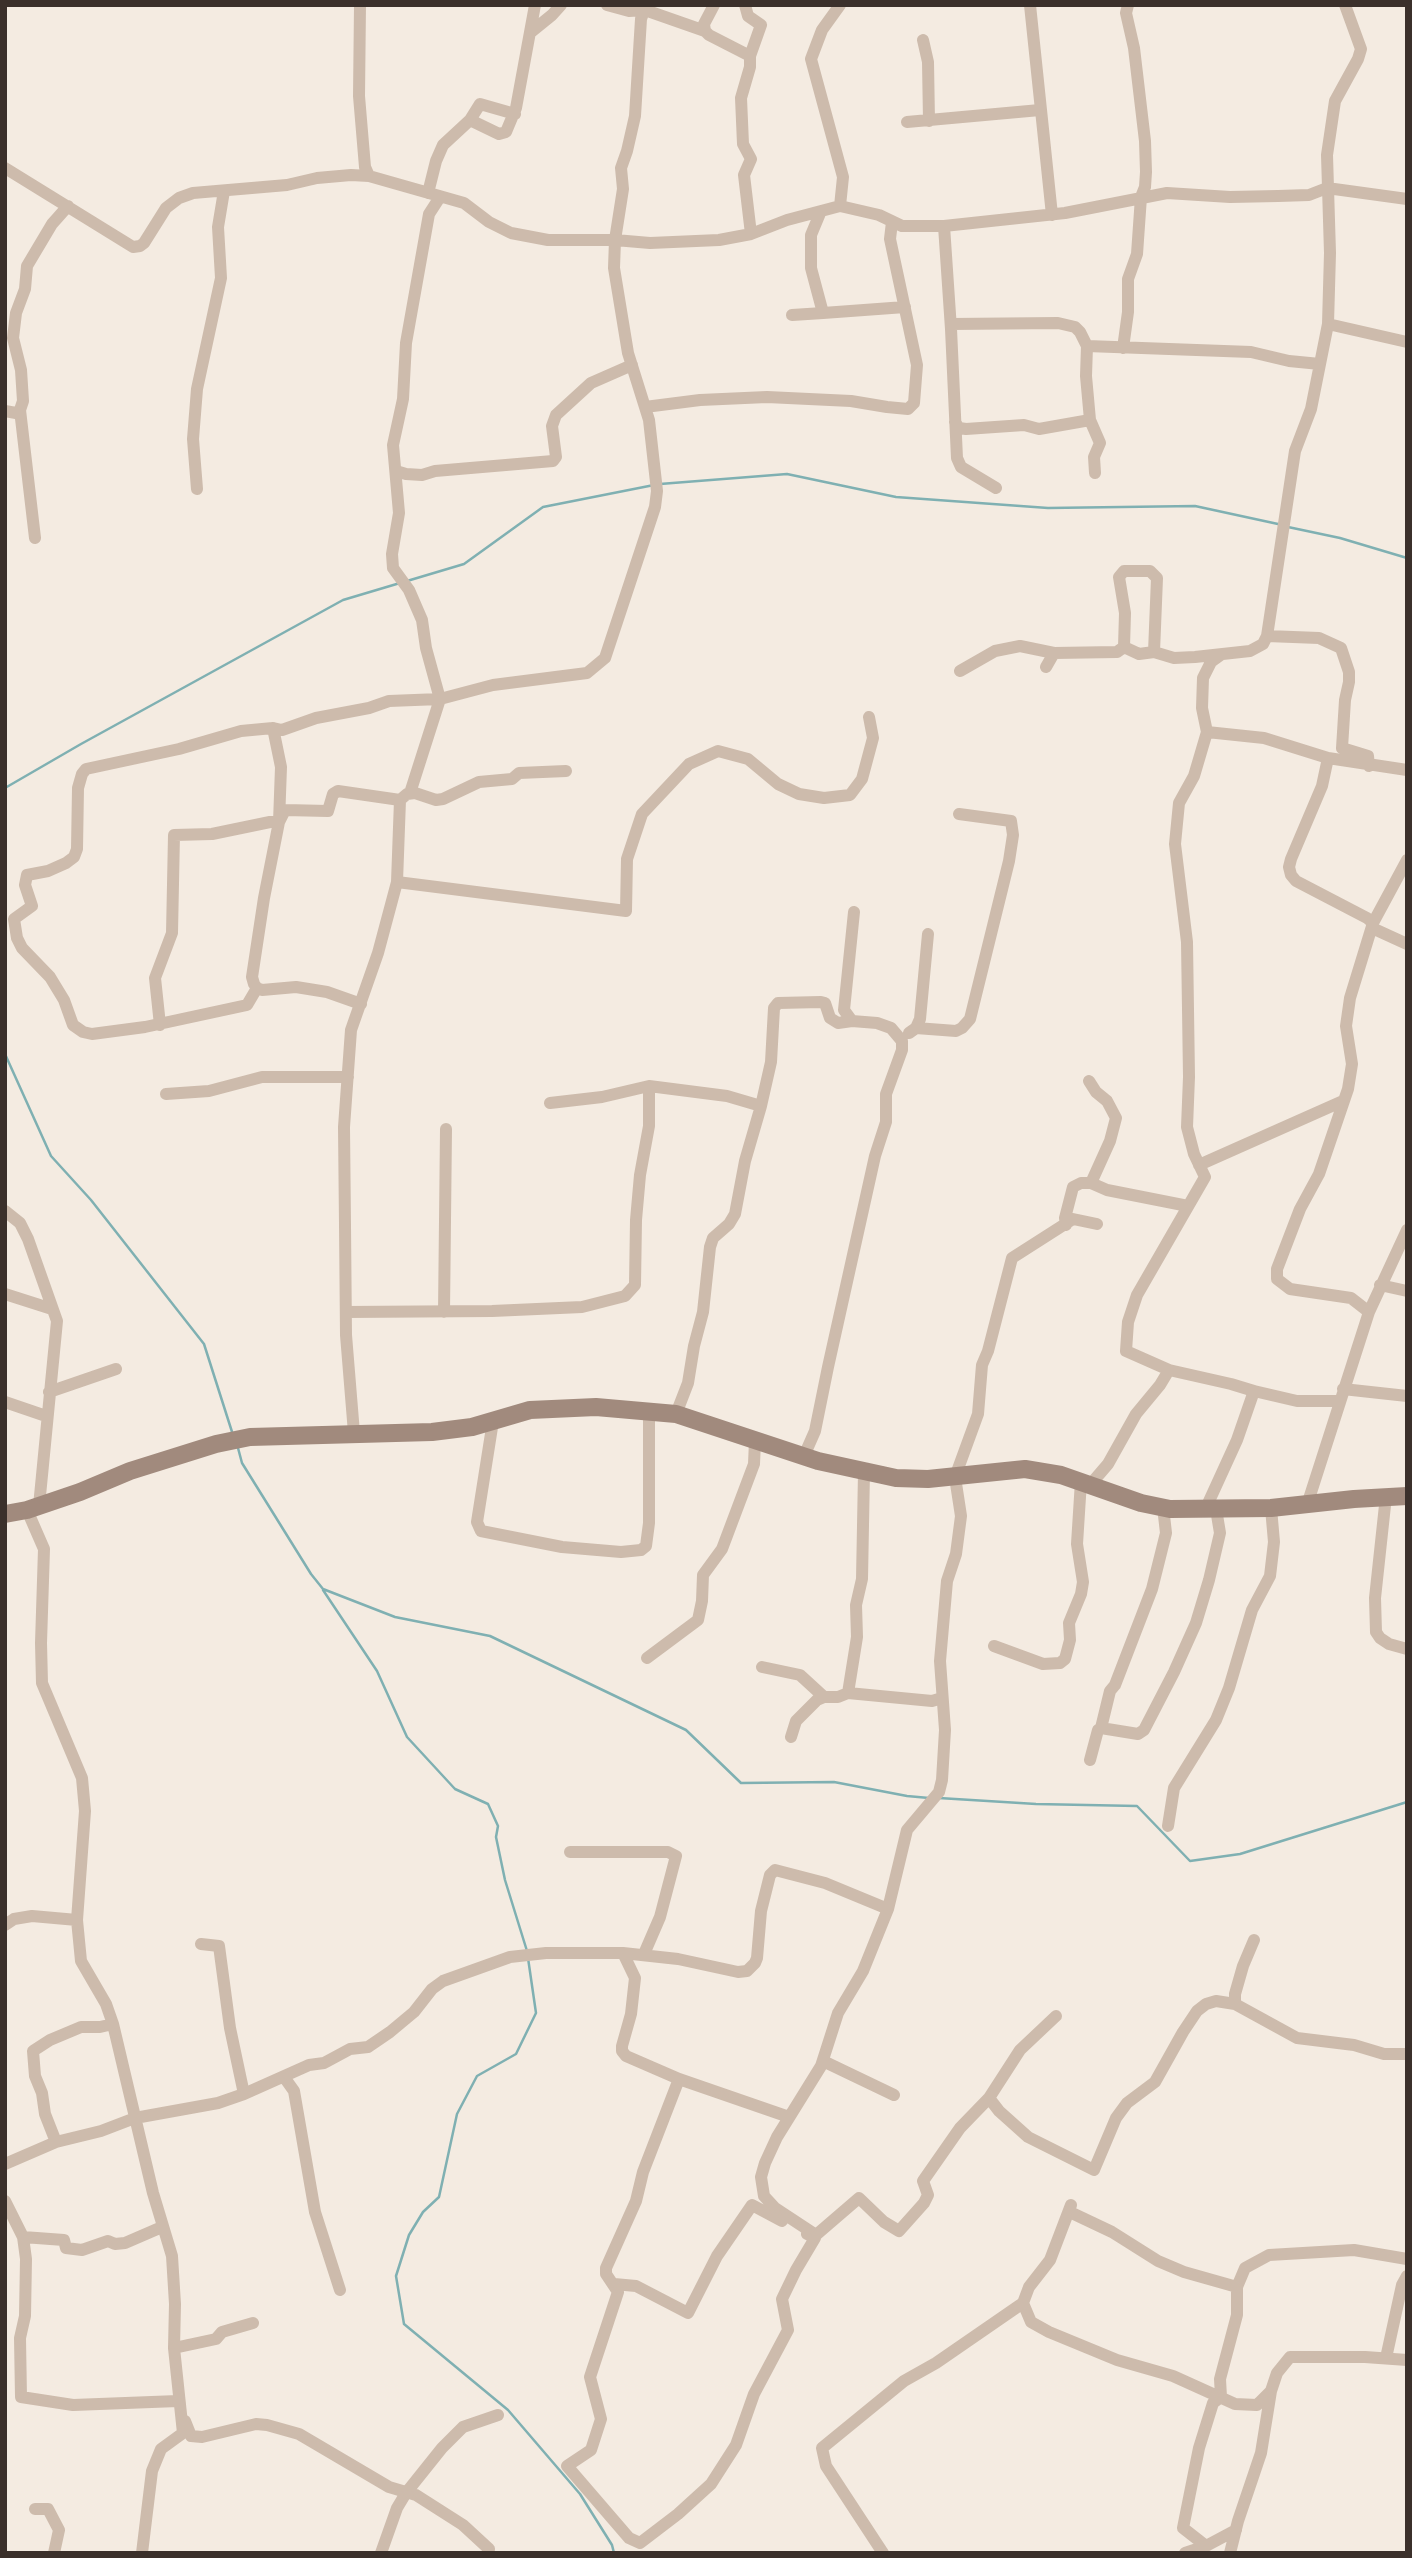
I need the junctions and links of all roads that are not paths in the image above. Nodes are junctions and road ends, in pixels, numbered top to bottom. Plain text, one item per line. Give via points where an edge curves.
1 (360, 5) edge
2 (535, 5) edge
3 (561, 5) edge
4 (607, 5) edge
5 (714, 5) edge
6 (745, 5) edge
7 (840, 5) edge
8 (1030, 5) edge
9 (1128, 5) edge
10 (1345, 5) edge
11 (646, 7) edge
12 (705, 31) junction
13 (531, 32) junction
14 (923, 40) dead end
15 (750, 56) junction
16 (1040, 110) junction
17 (514, 114) junction
18 (470, 120) junction
19 (929, 121) junction
20 (907, 122) dead end
21 (5, 168) edge
22 (369, 176) junction
23 (1327, 188) junction
24 (224, 191) junction
25 (434, 195) junction
26 (1141, 197) junction
27 (1407, 199) edge
28 (68, 206) junction
29 (840, 206) junction
30 (821, 211) junction
31 (1052, 215) junction
32 (892, 222) junction
33 (944, 226) junction
34 (751, 234) junction
35 (615, 240) junction
36 (905, 307) junction
37 (823, 313) junction
38 (792, 315) dead end
39 (951, 324) junction
40 (1328, 324) junction
41 (9, 329) edge
42 (1407, 342) edge
43 (1087, 346) junction
44 (1123, 348) junction
45 (1320, 364) junction
46 (632, 365) junction
47 (645, 407) junction
48 (20, 410) junction
49 (5, 411) edge
50 (1090, 420) junction
51 (955, 422) junction
52 (396, 471) junction
53 (1095, 473) dead end
54 (996, 488) dead end
55 (197, 489) dead end
56 (35, 538) dead end
57 (1267, 636) junction
58 (1124, 647) junction
59 (1154, 652) junction
60 (1054, 653) junction
61 (1222, 654) junction
62 (1046, 667) dead end
63 (960, 671) dead end
64 (440, 699) junction
65 (869, 717) dead end
66 (273, 728) junction
67 (1207, 732) junction
68 (1328, 758) junction
69 (1369, 766) junction
70 (1407, 770) edge
71 (566, 771) dead end
72 (405, 797) junction
73 (959, 814) dead end
74 (279, 822) junction
75 (1407, 860) edge
76 (397, 882) junction
77 (854, 912) dead end
78 (1372, 926) junction
79 (928, 934) dead end
80 (1407, 944) edge
81 (257, 988) junction
82 (361, 1004) junction
83 (852, 1021) junction
84 (160, 1025) junction
85 (916, 1028) junction
86 (900, 1039) junction
87 (348, 1077) junction
88 (1090, 1081) dead end
89 (649, 1086) junction
90 (166, 1094) dead end
91 (1343, 1101) junction
92 (550, 1103) dead end
93 (761, 1107) junction
94 (446, 1129) dead end
95 (1199, 1165) junction
96 (1091, 1182) junction
97 (1188, 1206) junction
98 (5, 1210) edge
99 (1097, 1224) dead end
100 (1066, 1225) junction
101 (1407, 1230) edge
102 (1380, 1285) junction
103 (1407, 1291) edge
104 (5, 1294) edge
105 (52, 1309) junction
106 (346, 1312) junction
107 (444, 1312) junction
108 (1368, 1312) junction
109 (116, 1369) dead end
110 (1169, 1370) junction
111 (1254, 1391) junction
112 (49, 1392) junction
113 (1341, 1395) junction
114 (1407, 1396) edge
115 (5, 1402) edge
116 (649, 1410) junction
117 (676, 1414) junction
118 (46, 1416) junction
119 (493, 1421) junction
120 (354, 1433) junction
121 (755, 1441) junction
122 (804, 1457) junction
123 (864, 1472) junction
124 (955, 1476) junction
125 (1086, 1483) junction
126 (1386, 1496) junction
127 (1407, 1496) edge
128 (1307, 1505) junction
129 (1163, 1507) junction
130 (33, 1508) junction
131 (1271, 1508) junction
132 (1210, 1509) junction
133 (5, 1514) edge
134 (994, 1646) dead end
135 (1407, 1649) edge
136 (647, 1658) dead end
137 (762, 1667) dead end
138 (848, 1693) junction
139 (942, 1698) junction
140 (826, 1702) junction
141 (1101, 1728) junction
142 (791, 1737) dead end
143 (1090, 1760) dead end
144 (1168, 1826) dead end
145 (570, 1852) dead end
146 (888, 1909) junction
147 (78, 1920) junction
148 (5, 1925) edge
149 (1254, 1940) dead end
150 (201, 1944) dead end
151 (623, 1953) junction
152 (644, 1954) junction
153 (1235, 2004) junction
154 (1056, 2016) dead end
155 (113, 2024) junction
156 (1407, 2054) edge
157 (823, 2061) junction
158 (284, 2077) junction
159 (679, 2079) junction
160 (244, 2094) junction
161 (894, 2095) dead end
162 (989, 2098) junction
163 (789, 2117) junction
164 (135, 2118) junction
165 (56, 2142) junction
166 (5, 2164) edge
167 (5, 2201) edge
168 (162, 2227) junction
169 (23, 2237) junction
170 (1407, 2259) edge
171 (1407, 2276) edge
172 (614, 2284) junction
173 (1237, 2287) junction
174 (340, 2290) dead end
175 (1023, 2303) junction
176 (253, 2323) dead end
177 (174, 2348) junction
178 (1386, 2358) junction
179 (1407, 2360) edge
180 (1271, 2391) junction
181 (1221, 2397) junction
182 (178, 2401) junction
183 (498, 2416) dead end
184 (406, 2493) junction
185 (35, 2509) dead end
186 (1236, 2530) junction
187 (1206, 2546) junction
188 (54, 2553) edge
189 (142, 2553) edge
190 (381, 2553) edge
191 (488, 2553) edge
192 (883, 2553) edge
193 (1185, 2553) edge
194 (1230, 2553) edge

1 - 22 street via 359,96
2 - 13 street
3 - 13 street
4 - 11 street via 628,11
5 - 12 street
6 - 15 street via 748,16 761,25
7 - 29 street via 822,30 811,59 843,177
8 - 16 street
9 - 26 street via 1145,141
10 - 23 street via 1361,49 1335,101 1326,155
11 - 12 street
11 - 35 street via 641,19 635,116 621,168 624,189
12 - 15 street
13 - 17 street
14 - 19 street
15 - 34 street via 741,98 743,144 751,159 744,175
16 - 19 street
16 - 31 street
17 - 18 street via 483,103
17 - 18 street via 501,134
18 - 25 street via 443,145 436,161
19 - 20 street
21 - 28 street
22 - 24 street
22 - 25 street
23 - 26 street via 1309,195
23 - 27 street
23 - 40 street
24 - 28 street via 179,198 166,208 140,246 133,247
24 - 55 street via 218,227 220,278 197,389
25 - 35 street via 470,206 511,233 548,240
25 - 52 street via 406,343 403,398 393,446
26 - 31 street
26 - 44 street
28 - 41 street via 30,257 23,295
29 - 30 street
29 - 32 street
30 - 34 street
30 - 37 street via 811,235 811,268
31 - 33 street
32 - 33 street
32 - 36 street via 890,239
33 - 39 street
34 - 35 street via 680,243
35 - 46 street via 614,268
36 - 37 street
36 - 47 street via 918,379 914,403 908,409 767,397
37 - 38 street
39 - 43 street via 1058,323 1075,327
39 - 51 street
40 - 42 street
40 - 45 street
41 - 48 street via 23,386
43 - 44 street
43 - 50 street
44 - 45 street via 1251,352
45 - 57 street via 1311,409 1295,451
46 - 47 street
46 - 52 street via 591,383 556,415 553,461 422,475
47 - 64 street via 656,477 655,507 605,658 587,673 494,685
48 - 49 street
48 - 56 street
50 - 51 street via 1039,429 1024,425 967,429
50 - 53 street via 1100,443 1094,457
51 - 54 street via 958,463
52 - 64 street via 399,513 393,568 422,620
57 - 61 street via 1250,651
57 - 69 street via 1320,638 1341,648 1349,672 1342,748 1368,756
58 - 59 street via 1139,654
58 - 59 street via 1119,577 1124,571 1150,571 1157,578
58 - 60 street via 1117,652
59 - 61 street via 1174,658
60 - 62 street
60 - 63 street via 1020,646 995,652
61 - 67 street via 1211,662 1201,688
64 - 66 street via 389,701 282,730
64 - 72 street
65 - 76 street via 873,738 862,779 850,795 824,798 799,794 778,784 748,759 718,751 690,764 642,814 626,859 626,911
66 - 74 street via 281,767
66 - 84 street via 241,731 86,769 78,788 74,857 27,875 25,885 32,906 14,916 17,938 50,976 73,1025 92,1034
67 - 68 street via 1264,738
67 - 95 street via 1194,776 1179,803 1175,844 1187,942 1187,1127
68 - 69 street
68 - 78 street via 1322,786 1289,867 1296,880 1367,918
69 - 70 street
71 - 72 street via 519,773 512,779 479,782 443,799
72 - 74 street via 338,791 328,811 285,810
72 - 76 street
73 - 85 street via 1011,821 1009,861 970,1019 956,1031
74 - 81 street via 252,977
74 - 84 street via 212,834 174,835 172,933 155,978
75 - 78 street
76 - 82 street
77 - 83 street via 845,1010
78 - 80 street
78 - 91 street via 1350,998 1346,1026 1352,1064
79 - 85 street
81 - 82 street via 296,987
81 - 84 street via 247,1005
82 - 87 street via 351,1030
83 - 86 street via 891,1028
83 - 93 street via 834,1021 821,1002 776,1005
85 - 86 street
86 - 122 street via 902,1050 886,1094 886,1122 816,1431
87 - 90 street via 262,1077 209,1091
87 - 106 street via 344,1128
88 - 96 street via 1116,1118
89 - 92 street
89 - 93 street via 727,1096
89 - 107 street via 649,1126 636,1220 635,1285 630,1291 582,1307
91 - 95 street
91 - 108 street via 1277,1279 1290,1289 1351,1298
93 - 117 street via 735,1214 710,1247 703,1312 688,1383
94 - 107 street
95 - 97 street via 1205,1177
96 - 97 street via 1107,1190
96 - 100 street via 1073,1187
97 - 110 street via 1137,1295 1128,1322 1126,1351
98 - 105 street via 20,1223 28,1239
99 - 100 street via 1077,1219
100 - 124 street via 1012,1258 982,1365 978,1414
101 - 102 street
102 - 103 street
102 - 108 street
104 - 105 street
105 - 112 street via 57,1321
106 - 107 street
106 - 120 street
108 - 113 street
109 - 112 street
110 - 111 street
110 - 125 street via 1136,1414 1108,1464
111 - 113 street via 1297,1401
111 - 132 street
112 - 118 street
113 - 114 street
113 - 128 street
115 - 118 street
116 - 117 street
116 - 119 street via 551,1407
116 - 119 street via 646,1546 621,1552 562,1547 481,1531 477,1522
117 - 121 street
118 - 130 street
119 - 120 street via 432,1432
120 - 130 street via 250,1437 216,1444
121 - 122 street
121 - 136 street via 754,1464 722,1549 703,1575 698,1620
122 - 123 street
123 - 124 street via 896,1478
123 - 138 street via 862,1579
124 - 125 street via 1025,1469
124 - 139 street via 961,1516 947,1581 940,1661
125 - 129 street
125 - 134 street via 1077,1544 1083,1582 1069,1623 1065,1660 1043,1664
126 - 127 street
126 - 128 street
126 - 135 street via 1376,1632 1389,1644
128 - 131 street
129 - 132 street
129 - 141 street via 1166,1533 1152,1588 1110,1691
130 - 133 street
130 - 147 street via 44,1549 42,1682 82,1778 85,1811
131 - 132 street
131 - 144 street via 1270,1576 1252,1610 1216,1720 1174,1788
132 - 141 street via 1220,1533 1196,1623 1144,1730 1138,1734
137 - 140 street via 800,1675
138 - 139 street via 932,1701
138 - 140 street
139 - 146 street via 945,1754 940,1786 907,1830
140 - 142 street via 817,1700 796,1721
141 - 143 street
145 - 152 street via 668,1852 676,1856 660,1917
146 - 152 street via 825,1883 775,1870 761,1911 752,1968 738,1972
146 - 157 street via 863,1971 838,2013
147 - 148 street via 32,1916
147 - 155 street via 81,1961
149 - 153 street
150 - 160 street via 219,1946
151 - 152 street
151 - 158 street via 528,1954 443,1981 414,2012 368,2047 351,2049
151 - 159 street via 635,1978 622,2051
153 - 156 street via 1297,2038
153 - 162 street via 1216,2001 1197,2011 1155,2082 1127,2103 1116,2118 1094,2170 1028,2137
154 - 162 street via 1020,2050
155 - 164 street
155 - 165 street via 81,2027 32,2053
157 - 161 street
157 - 163 street
158 - 160 street
158 - 174 street via 294,2091 315,2212
159 - 163 street
159 - 172 street via 636,2201 606,2268
160 - 164 street
162 - 163 street via 960,2128 923,2181 928,2195 899,2231 859,2198 816,2235 767,2201 761,2177
164 - 165 street
164 - 168 street
165 - 166 street
167 - 169 street
168 - 169 street via 125,2243 108,2241 82,2250 66,2248 64,2240
168 - 177 street via 172,2256
169 - 182 street via 26,2281 20,2338 21,2397 73,2404
170 - 173 street via 1354,2250 1269,2256 1245,2268
171 - 178 street
172 - 172 street via 617,2297 590,2377 601,2418 591,2450 567,2466 629,2538 640,2543 711,2484 736,2445 754,2394 788,2330 782,2300 815,2238 752,2205 717,2256 688,2313 636,2286
173 - 175 street via 1158,2261 1073,2209 1050,2260
173 - 181 street via 1237,2315 1220,2379
175 - 181 street via 1031,2322 1049,2332
175 - 192 street via 905,2381 822,2448 826,2466
176 - 177 street via 222,2332 216,2339
177 - 182 street
178 - 179 street
178 - 180 street via 1290,2357 1277,2373
180 - 181 street via 1257,2405 1234,2404
180 - 186 street via 1261,2453
181 - 187 street via 1213,2403 1199,2448 1183,2528
182 - 184 street via 191,2436 267,2425 299,2434
182 - 189 street via 183,2433 161,2449 152,2471
183 - 184 street via 463,2427
184 - 190 street
184 - 191 street via 463,2525
185 - 188 street via 48,2509 59,2530
186 - 187 street
186 - 194 street
187 - 193 street

